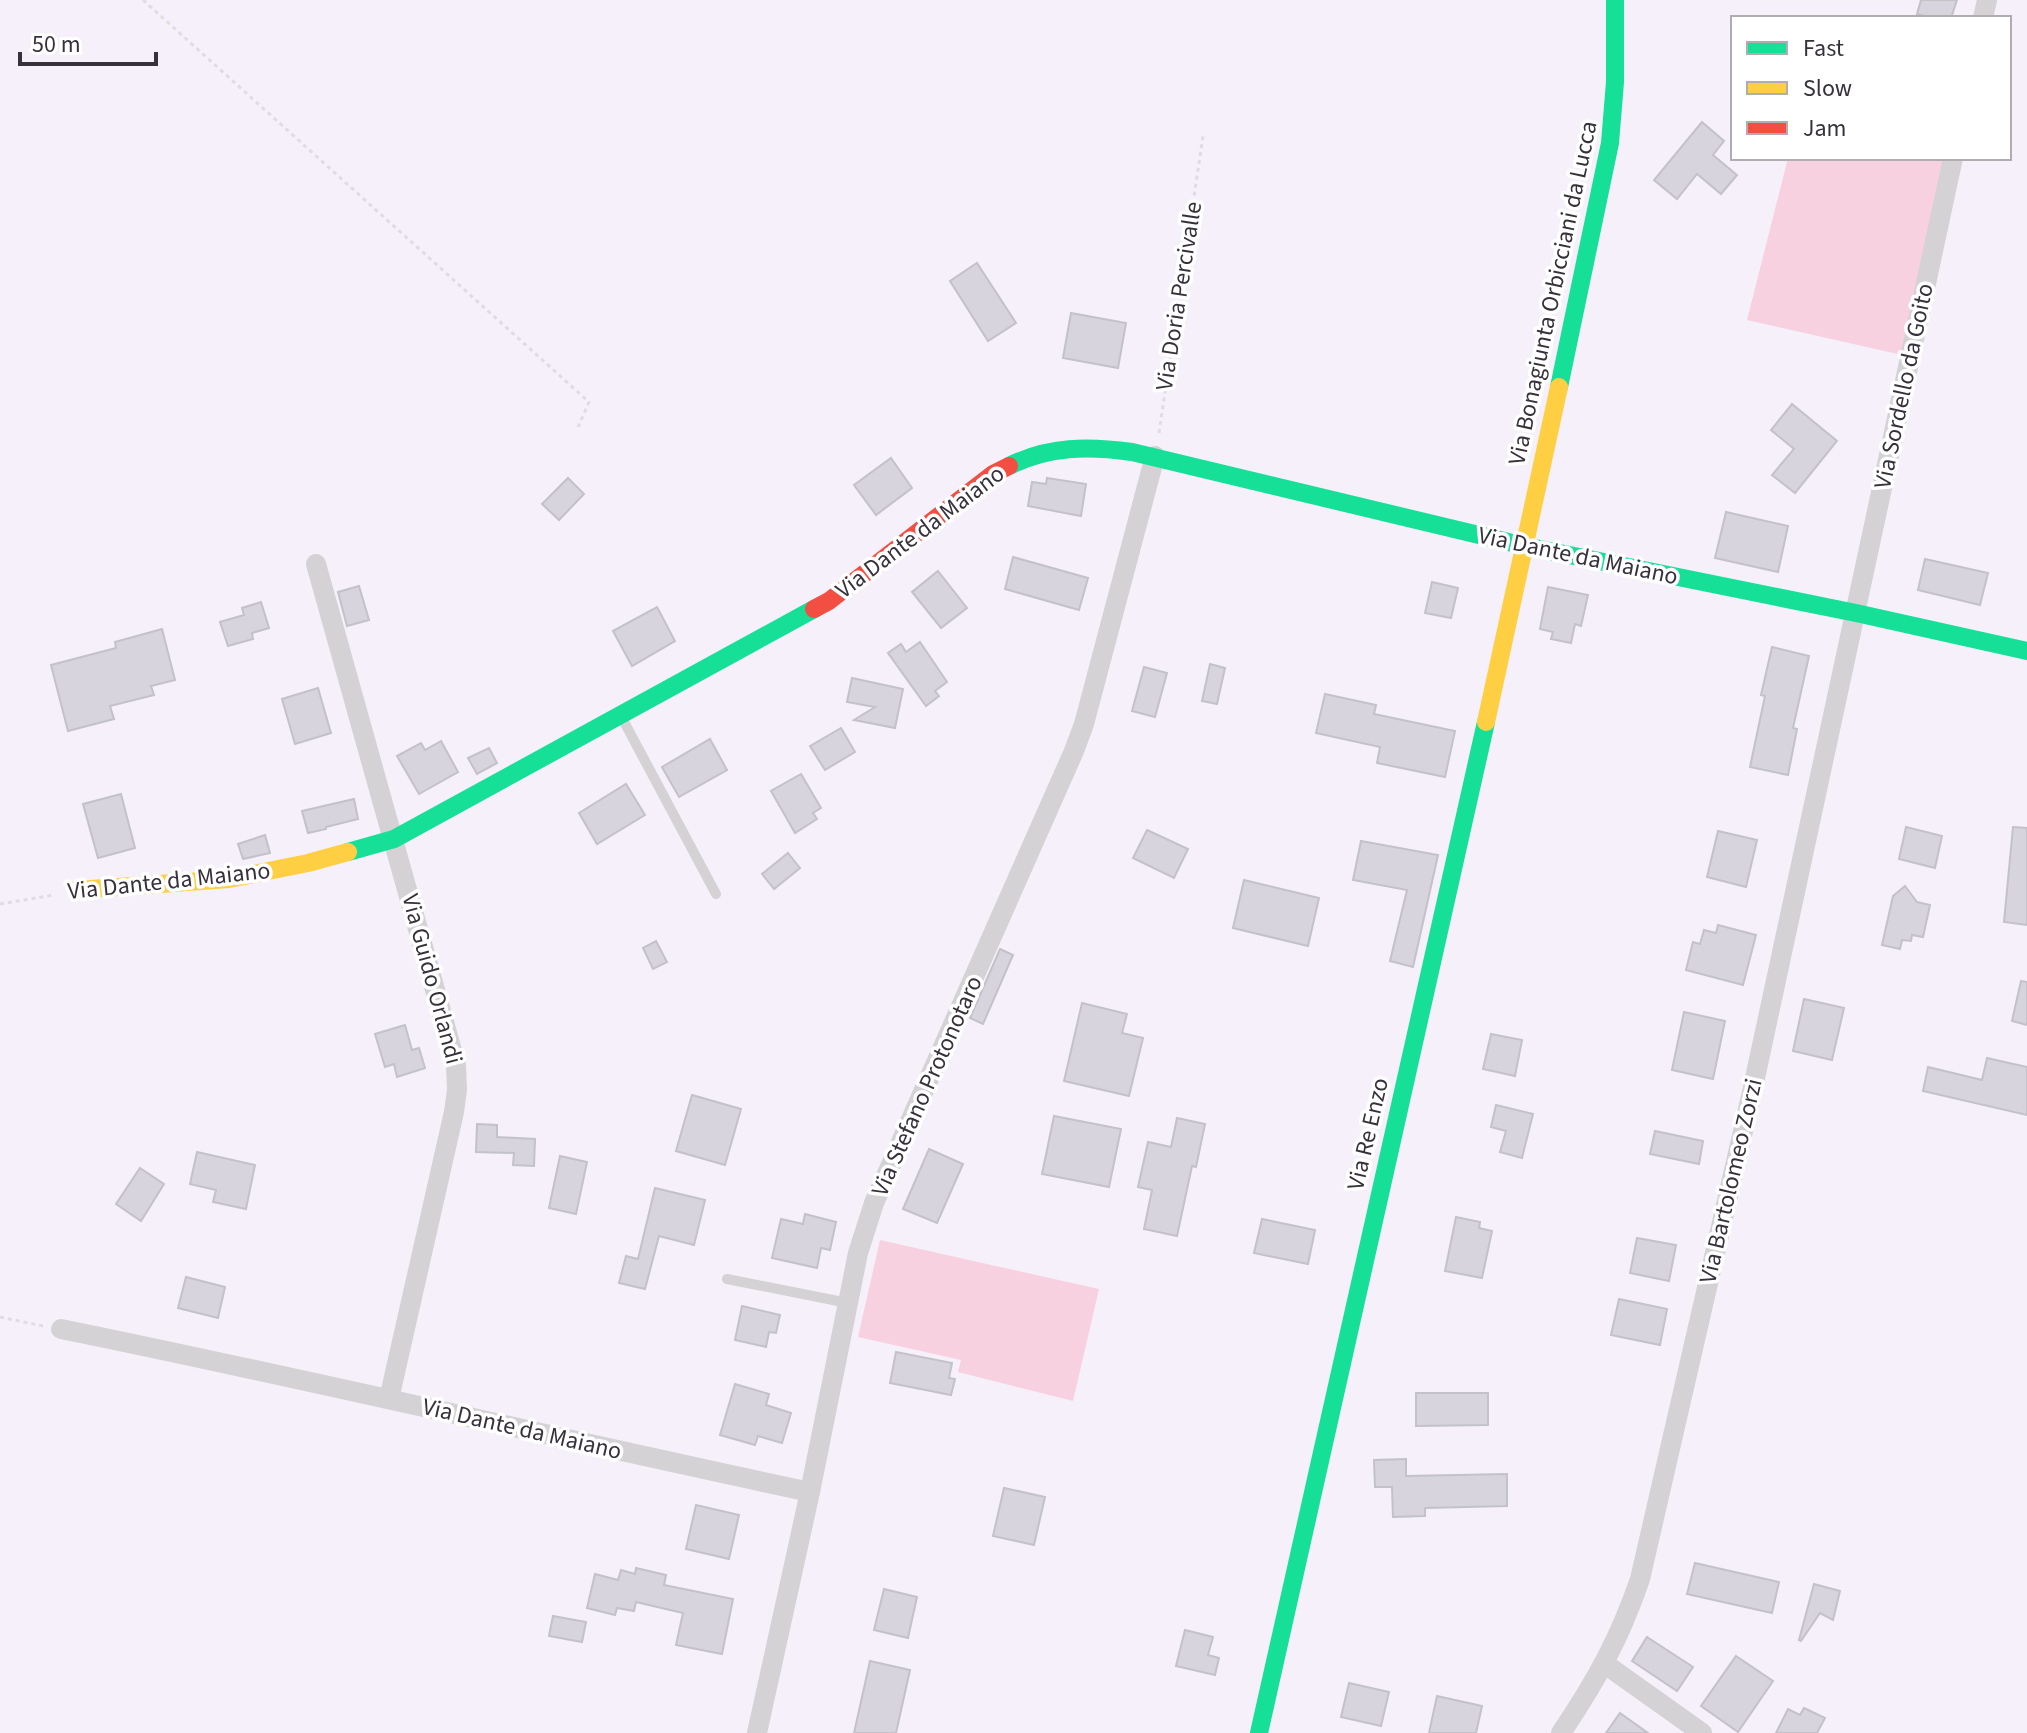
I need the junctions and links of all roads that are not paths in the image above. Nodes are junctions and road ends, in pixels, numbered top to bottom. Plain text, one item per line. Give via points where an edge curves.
1 (1615, 0) edge
2 (1953, 160) edge
3 (1155, 456) junction
4 (1525, 546) junction
5 (316, 564) dead end
6 (1856, 613) junction
7 (2027, 651) edge
8 (620, 715) junction
9 (394, 839) junction
10 (77, 890) road end
11 (716, 894) dead end
12 (727, 1279) dead end
13 (848, 1303) junction
14 (61, 1329) road end
15 (389, 1399) junction
16 (810, 1492) junction
17 (1605, 1664) junction
18 (757, 1733) edge
19 (1259, 1733) edge
20 (1561, 1733) edge
21 (1702, 1733) edge

1 - 4 street, Via Bonagiunta Orbicciani da Lucca via 1612,138
2 - 6 street, Via Sordello da Goito
3 - 4 street, Via Dante da Maiano
3 - 8 street, Via Dante da Maiano via 1097,446 1062,448 1019,460 993,474 829,601
3 - 13 street, Via Stefano Protonotaro via 1070,763 874,1203
4 - 6 street, Via Dante da Maiano
4 - 19 street, Via Re Enzo
5 - 9 street, Via Guido Orlandi
6 - 7 street, Via Dante da Maiano
6 - 17 street, Via Bartolomeo Zorzi via 1640,1579
8 - 9 street, Via Dante da Maiano
8 - 11 lane
9 - 10 street, Via Dante da Maiano via 229,879
9 - 15 street, Via Guido Orlandi via 454,1054 457,1090
12 - 13 lane
13 - 16 street, Via Stefano Protonotaro
14 - 15 street, Via Dante da Maiano
15 - 16 street, Via Dante da Maiano
16 - 18 street, Via Stefano Protonotaro
17 - 20 street, Via Bartolomeo Zorzi
17 - 21 street

